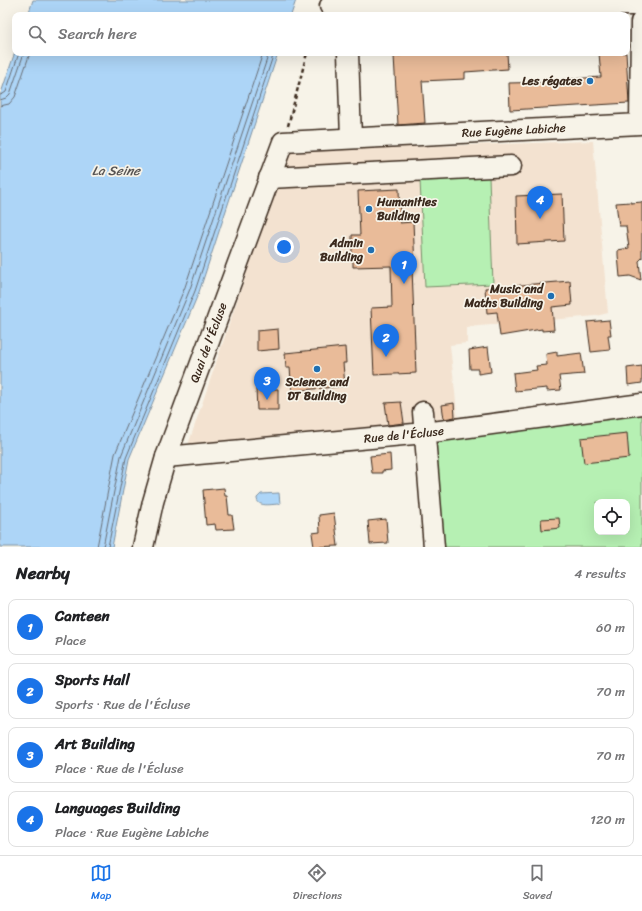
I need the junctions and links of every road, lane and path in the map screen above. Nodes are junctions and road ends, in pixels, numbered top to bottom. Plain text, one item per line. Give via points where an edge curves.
1 (642, 5) edge
2 (330, 6) dead end
3 (642, 22) edge
4 (306, 56) edge
5 (348, 56) edge
6 (351, 138) junction
7 (283, 142) junction
8 (511, 166) dead end
9 (269, 178) junction
10 (642, 404) edge
11 (424, 412) dead end
12 (425, 433) junction
13 (166, 457) junction
14 (143, 547) edge
15 (434, 547) edge

1 - 2 street
3 - 6 street, Rue Eugène Labiche via 640,124
4 - 7 path
5 - 6 street
6 - 7 street, Rue Eugène Labiche
7 - 9 street, Quai de l'Écluse
8 - 9 street
9 - 13 street, Quai de l'Écluse
10 - 12 street, Rue de l'Écluse
11 - 12 street
12 - 13 street, Rue de l'Écluse
12 - 15 street
13 - 14 street, Quai de l'Écluse

